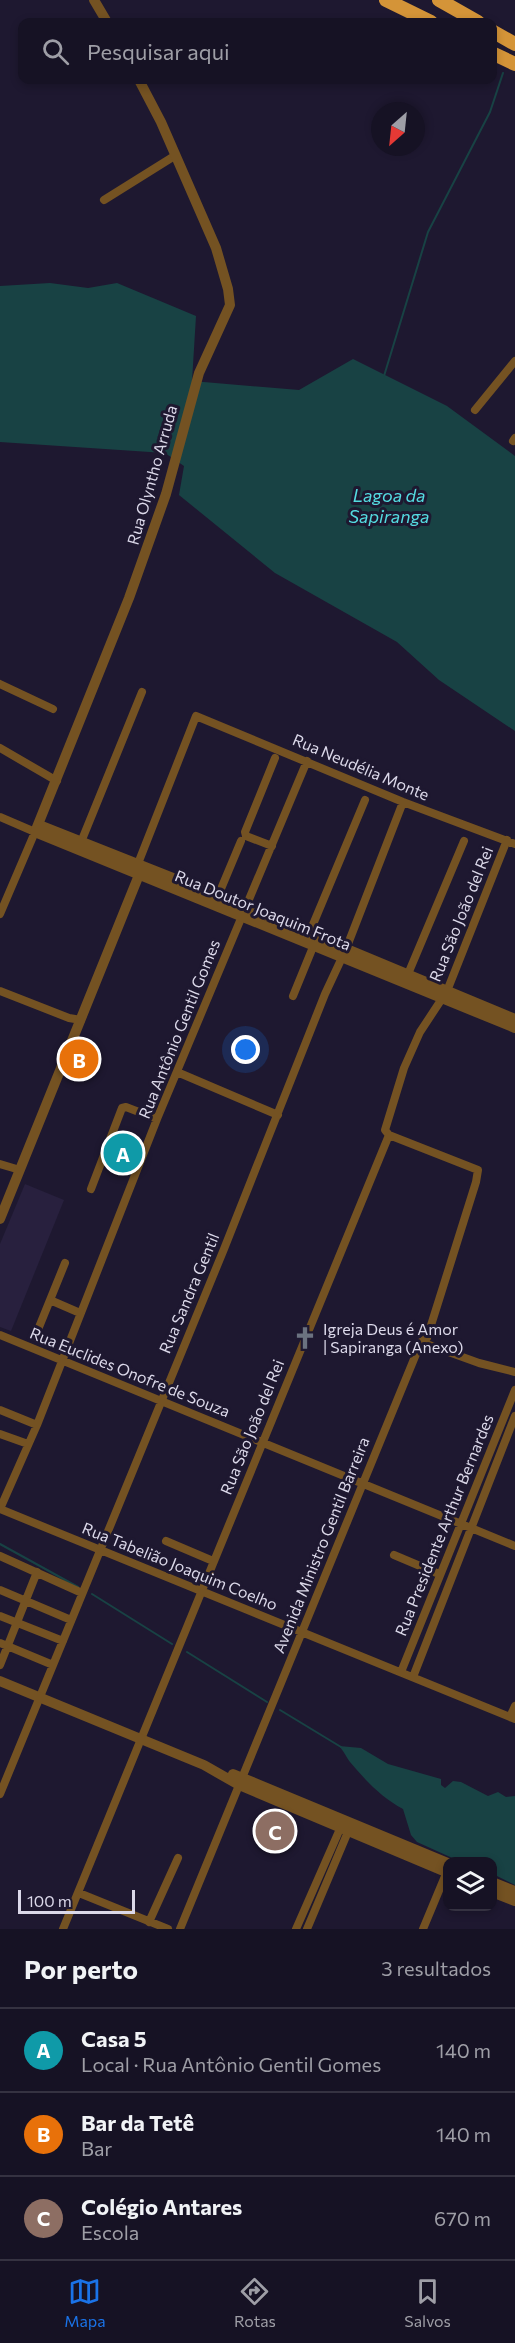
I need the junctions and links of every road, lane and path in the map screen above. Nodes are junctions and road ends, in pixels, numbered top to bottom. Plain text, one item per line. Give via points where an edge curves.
1 (94, 0) edge
2 (386, 0) edge
3 (439, 0) edge
4 (105, 18) edge
5 (423, 18) edge
6 (471, 18) edge
7 (497, 34) edge
8 (515, 44) edge
9 (497, 55) edge
10 (515, 64) edge
11 (141, 84) edge
12 (176, 155) junction
13 (104, 200) dead end
14 (515, 361) edge
15 (475, 410) dead end
16 (0, 684) edge
17 (142, 692) dead end
18 (53, 709) dead end
19 (0, 748) edge
20 (275, 758) dead end
21 (307, 761) junction
22 (57, 781) junction
23 (365, 800) dead end
24 (403, 802) junction
25 (0, 817) edge
26 (37, 829) junction
27 (241, 841) dead end
28 (464, 841) dead end
29 (511, 842) edge
30 (80, 846) junction
31 (272, 846) junction
32 (141, 871) junction
33 (218, 896) junction
34 (244, 911) junction
35 (0, 914) edge
36 (309, 934) junction
37 (313, 947) junction
38 (343, 953) junction
39 (408, 974) junction
40 (0, 991) edge
41 (444, 994) junction
42 (293, 996) dead end
43 (515, 1019) edge
44 (81, 1020) junction
45 (515, 1028) edge
46 (177, 1072) junction
47 (278, 1115) junction
48 (158, 1119) junction
49 (389, 1135) junction
50 (0, 1164) edge
51 (20, 1170) junction
52 (91, 1189) dead end
53 (0, 1219) edge
54 (65, 1263) dead end
55 (50, 1300) junction
56 (80, 1313) junction
57 (0, 1335) edge
58 (35, 1337) dead end
59 (421, 1342) junction
60 (62, 1360) junction
61 (515, 1372) edge
62 (515, 1390) edge
63 (161, 1401) junction
64 (0, 1410) edge
65 (515, 1416) edge
66 (37, 1425) junction
67 (0, 1434) edge
68 (261, 1442) junction
69 (28, 1444) junction
70 (361, 1484) junction
71 (0, 1509) edge
72 (459, 1523) junction
73 (471, 1528) junction
74 (166, 1541) dead end
75 (515, 1546) edge
76 (100, 1549) junction
77 (394, 1555) dead end
78 (0, 1556) edge
79 (213, 1561) junction
80 (37, 1572) junction
81 (439, 1574) junction
82 (0, 1590) edge
83 (201, 1590) junction
84 (82, 1593) junction
85 (26, 1601) junction
86 (0, 1616) edge
87 (71, 1620) junction
88 (17, 1623) junction
89 (302, 1632) junction
90 (63, 1641) junction
91 (4, 1644) edge
92 (0, 1665) edge
93 (53, 1665) junction
94 (401, 1672) junction
95 (412, 1677) junction
96 (0, 1681) edge
97 (39, 1698) junction
98 (515, 1706) edge
99 (513, 1718) edge
100 (142, 1739) junction
101 (241, 1782) junction
102 (0, 1794) edge
103 (346, 1827) junction
104 (177, 1858) dead end
105 (443, 1867) edge
106 (443, 1879) edge
107 (497, 1884) edge
108 (515, 1891) edge
109 (79, 1893) junction
110 (497, 1894) edge
111 (515, 1901) edge
112 (149, 1922) junction
113 (63, 1929) edge
114 (168, 1929) edge
115 (180, 1929) edge
116 (296, 1929) edge
117 (307, 1929) edge
118 (423, 1929) edge

1 - 4 street
2 - 5 highway
3 - 6 highway
7 - 8 highway
9 - 10 highway
11 - 12 street, Rua Olyntho Arruda
12 - 13 street
12 - 22 street, Rua Olyntho Arruda via 216,248 229,295 226,315 199,373 129,598
14 - 15 street
16 - 18 street
17 - 30 street
19 - 22 street
20 - 31 street via 245,832 246,836
21 - 24 street, Rua Neudélia Monte
21 - 31 street, Rua Antônio Gentil Gomes
21 - 32 street, Rua Neudélia Monte via 196,716 139,861
22 - 26 street, Rua Olyntho Arruda
23 - 36 street
24 - 29 street, Rua Neudélia Monte
24 - 38 street, Rua Sandra Gentil
25 - 26 street, Rua Doutor Joaquim Frota
26 - 30 street, Rua Doutor Joaquim Frota
26 - 35 street, Rua Olyntho Arruda
27 - 33 street
28 - 39 street
29 - 41 street, Rua São João del Rei
30 - 32 street, Rua Doutor Joaquim Frota
31 - 34 street, Rua Antônio Gentil Gomes
32 - 33 street, Rua Doutor Joaquim Frota
32 - 34 street, Rua Doutor Joaquim Frota
32 - 44 street
33 - 34 street, Rua Doutor Joaquim Frota
34 - 36 street, Rua Doutor Joaquim Frota
34 - 37 street, Rua Doutor Joaquim Frota
34 - 46 street, Rua Antônio Gentil Gomes
36 - 38 street, Rua Doutor Joaquim Frota
37 - 38 street, Rua Doutor Joaquim Frota
37 - 42 street
38 - 39 street, Rua Doutor Joaquim Frota
38 - 41 street, Rua Doutor Joaquim Frota
38 - 47 street, Rua Sandra Gentil
39 - 41 street, Rua Doutor Joaquim Frota
40 - 44 street
41 - 43 street, Rua Doutor Joaquim Frota
41 - 45 street, Rua Doutor Joaquim Frota
41 - 49 street, Rua São João del Rei via 420,1032 404,1068 385,1130
44 - 51 street
46 - 47 street
46 - 48 street, Rua Antônio Gentil Gomes
47 - 63 street, Rua Sandra Gentil
48 - 52 street via 122,1108
48 - 56 street, Rua Antônio Gentil Gomes
49 - 59 street, Avenida Ministro Gentil Barreira via 478,1170 427,1338
49 - 68 street, Rua São João del Rei
50 - 51 street
51 - 53 street
54 - 55 street
55 - 56 street
55 - 58 street
56 - 60 street, Rua Antônio Gentil Gomes
57 - 60 street, Rua Euclides Onofre de Souza
59 - 61 street
59 - 70 street, Avenida Ministro Gentil Barreira
60 - 63 street, Rua Euclides Onofre de Souza
60 - 66 street, Rua Antônio Gentil Gomes
62 - 72 street, Rua Presidente Arthur Bernardes
63 - 68 street, Rua Euclides Onofre de Souza
63 - 76 street, Rua Sandra Gentil
64 - 66 street
65 - 73 street, Rua Presidente Arthur Bernardes
66 - 69 street, Rua Antônio Gentil Gomes
67 - 69 street
68 - 70 street, Rua Euclides Onofre de Souza
68 - 79 street, Rua São João del Rei
69 - 71 street, Rua Antônio Gentil Gomes
70 - 72 street, Rua Euclides Onofre de Souza
70 - 89 street, Avenida Ministro Gentil Barreira
71 - 76 street, Rua Tabelião Joaquim Coelho
72 - 73 street, Rua Euclides Onofre de Souza
72 - 81 street, Rua Presidente Arthur Bernardes
73 - 75 street, Rua Euclides Onofre de Souza
73 - 95 street, Rua Presidente Arthur Bernardes
74 - 79 street
76 - 83 street, Rua Tabelião Joaquim Coelho
76 - 84 street, Rua Sandra Gentil
77 - 81 street
78 - 80 street
79 - 83 street, Rua São João del Rei
80 - 84 street
80 - 85 street
81 - 94 street, Rua Presidente Arthur Bernardes
82 - 85 street
83 - 89 street, Rua Tabelião Joaquim Coelho
83 - 100 street, Rua São João del Rei
84 - 87 street, Rua Sandra Gentil
85 - 87 street
85 - 88 street
86 - 88 street
87 - 90 street, Rua Sandra Gentil
88 - 90 street
88 - 91 street
89 - 94 street, Rua Tabelião Joaquim Coelho
89 - 101 street, Avenida Ministro Gentil Barreira
90 - 93 street, Rua Sandra Gentil
91 - 92 street
91 - 93 street
93 - 97 street, Rua Sandra Gentil
94 - 95 street, Rua Tabelião Joaquim Coelho
95 - 99 street, Rua Tabelião Joaquim Coelho
96 - 97 street
97 - 100 street
97 - 102 street, Rua Sandra Gentil
98 - 99 street
100 - 101 street
100 - 109 street, Rua São João del Rei
101 - 103 street
101 - 115 street, Avenida Ministro Gentil Barreira
103 - 105 street
103 - 116 street
103 - 117 street
104 - 112 street
106 - 118 street
107 - 108 street
109 - 112 street
109 - 113 street, Rua São João del Rei
110 - 111 street
112 - 114 street

